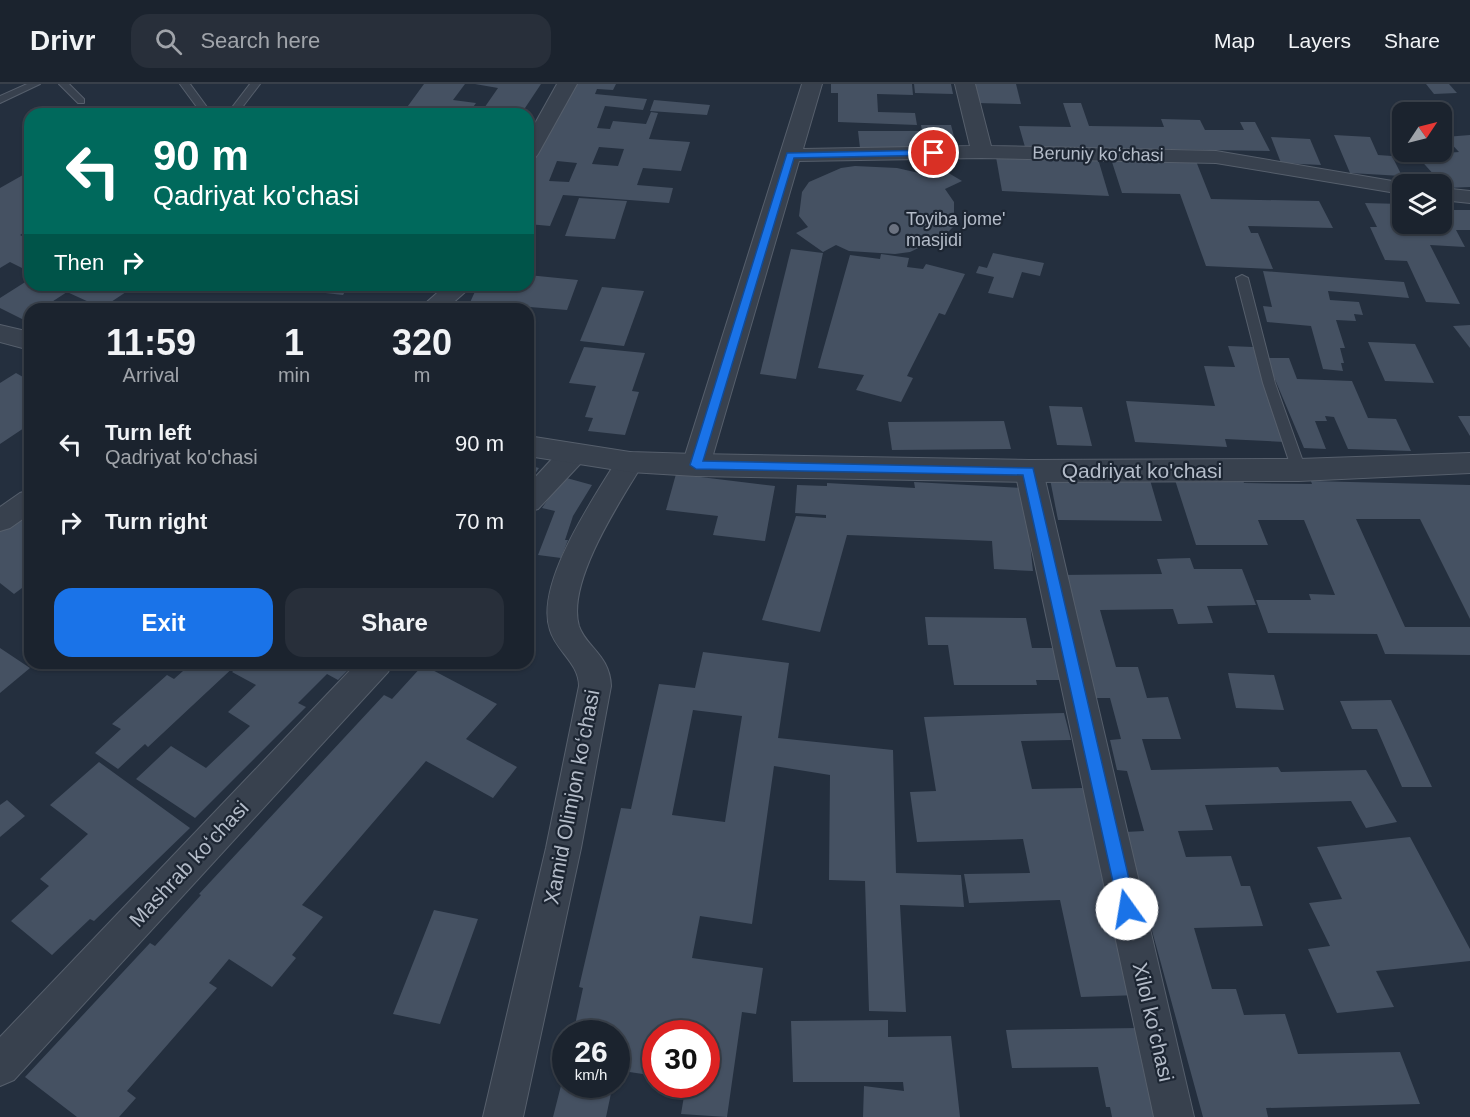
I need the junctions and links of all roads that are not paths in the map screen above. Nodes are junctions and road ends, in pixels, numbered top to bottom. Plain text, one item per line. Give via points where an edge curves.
1 (35, 84) edge
2 (64, 84) edge
3 (185, 84) edge
4 (255, 84) edge
5 (567, 84) edge
6 (812, 84) edge
7 (964, 84) edge
8 (0, 100) edge
9 (81, 101) dead end
10 (203, 108) edge
11 (237, 108) edge
12 (534, 143) edge
13 (982, 152) junction
14 (790, 155) junction
15 (1392, 186) edge
16 (1452, 195) edge
17 (1470, 197) edge
18 (1242, 278) dead end
19 (454, 291) edge
20 (438, 303) edge
21 (0, 333) edge
22 (24, 339) edge
23 (534, 447) edge
24 (573, 454) junction
25 (630, 462) junction
26 (1470, 463) edge
27 (696, 465) junction
28 (1299, 470) junction
29 (1029, 471) junction
30 (534, 496) edge
31 (24, 504) edge
32 (0, 521) edge
33 (371, 669) edge
34 (0, 1066) edge
35 (503, 1117) edge
36 (1174, 1117) edge

1 - 8 lane
2 - 9 lane
3 - 10 lane
4 - 11 lane
5 - 12 street
6 - 14 street
7 - 13 street
13 - 14 street, Beruniy koʻchasi
13 - 15 street, Beruniy koʻchasi via 1216,157
14 - 27 street
16 - 17 street
18 - 28 lane via 1269,383
19 - 20 street
21 - 22 street
23 - 24 street, Qadriyat ko'chasi
24 - 25 street, Qadriyat ko'chasi
24 - 30 street
25 - 27 street, Qadriyat ko'chasi
25 - 35 street, Xamid Olimjon koʻchasi via 571,566 560,616 565,632 585,657 596,681 577,789
26 - 28 street, Qadriyat ko'chasi
27 - 29 street, Qadriyat ko'chasi
28 - 29 street, Qadriyat ko'chasi
29 - 36 street, Xilol koʻchasi
31 - 32 street
33 - 34 street, Mashrab koʻchasi

